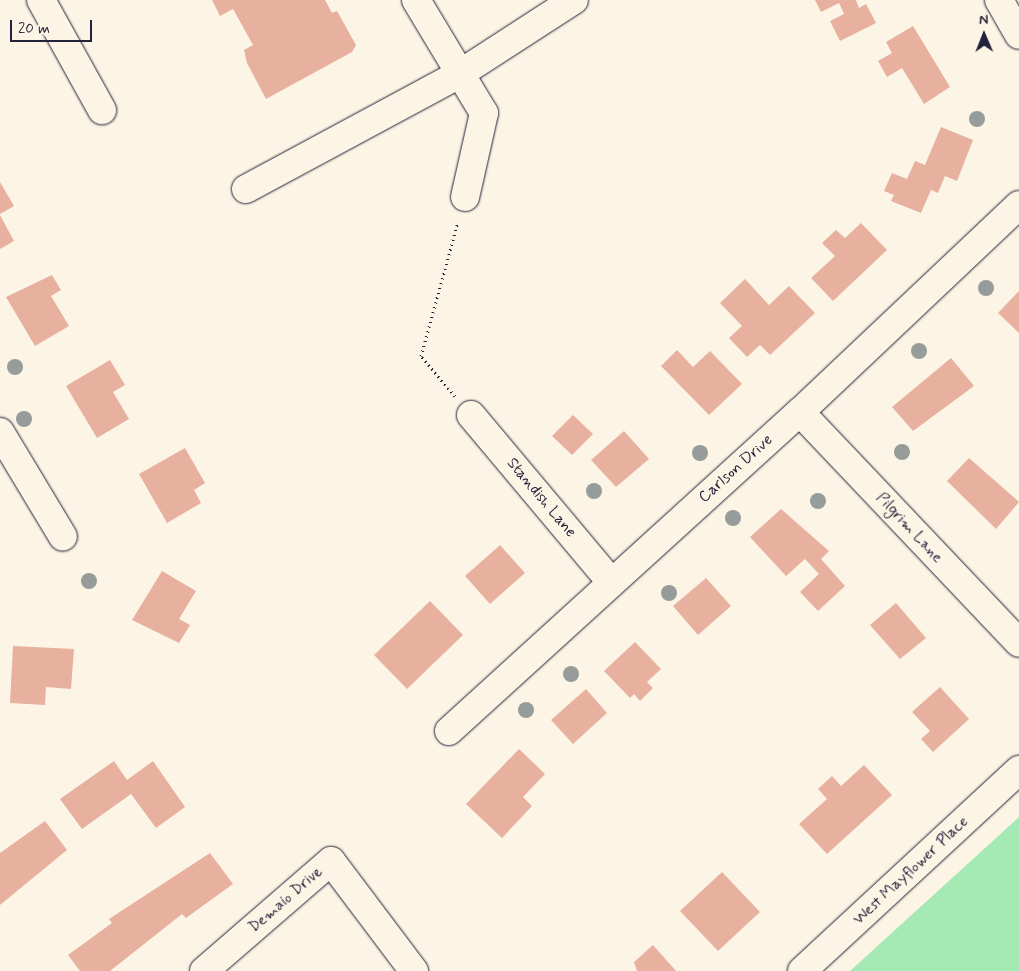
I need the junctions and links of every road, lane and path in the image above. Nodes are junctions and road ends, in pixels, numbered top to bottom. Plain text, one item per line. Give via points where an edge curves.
1 (41, 0) edge
2 (416, 0) edge
3 (574, 0) edge
4 (999, 0) edge
5 (1019, 35) edge
6 (458, 75) junction
7 (102, 110) dead end
8 (246, 189) dead end
9 (465, 197) joint
10 (1019, 205) edge
11 (800, 412) junction
12 (471, 415) joint
13 (0, 432) edge
14 (63, 537) dead end
15 (611, 582) junction
16 (1019, 643) edge
17 (449, 731) dead end
18 (1019, 770) edge
19 (204, 971) edge
20 (414, 971) edge
21 (802, 971) edge

1 - 7 street
2 - 6 street
3 - 6 street
4 - 5 street
6 - 8 street
6 - 9 street via 484,113
9 - 12 path via 421,356
10 - 11 street, Carlson Drive
11 - 15 street, Carlson Drive
11 - 16 street, Pilgrim Lane
12 - 15 street, Standish Lane
13 - 14 street
15 - 17 street, Carlson Drive
18 - 21 street, West Mayflower Place
19 - 20 street, Demaio Drive via 331,860

